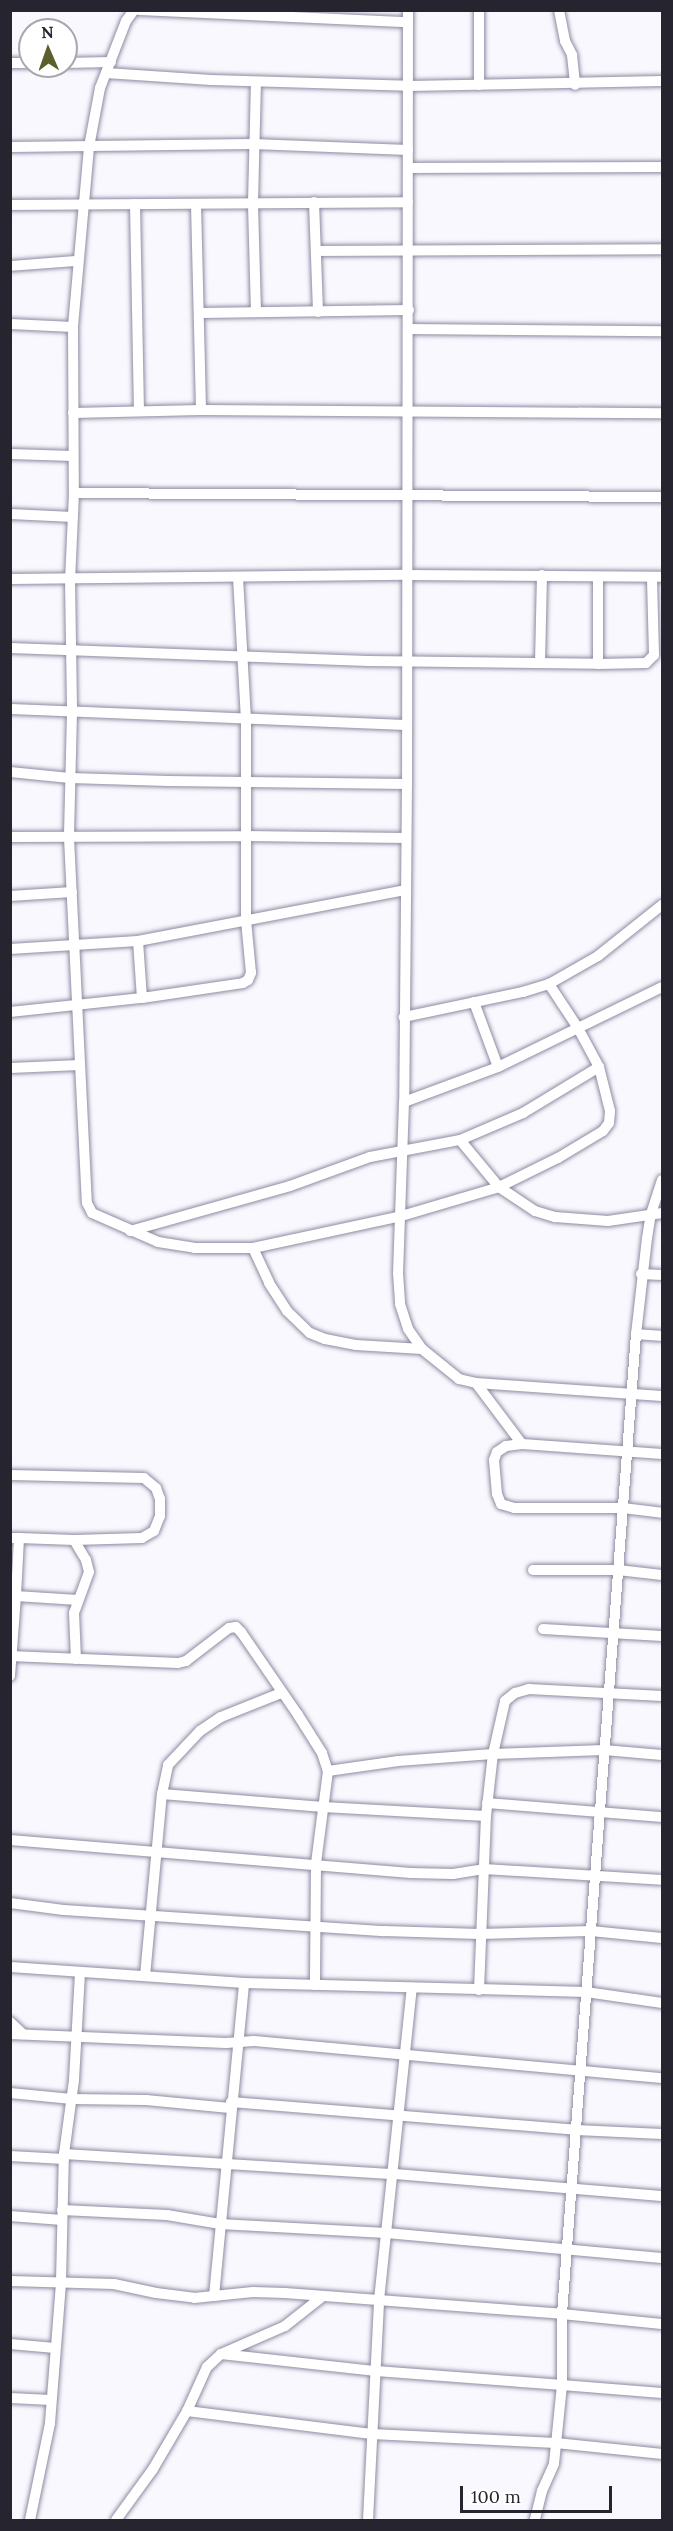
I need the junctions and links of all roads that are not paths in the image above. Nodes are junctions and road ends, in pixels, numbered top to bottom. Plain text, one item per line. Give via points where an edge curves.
1 (134, 10) edge
2 (139, 10) edge
3 (479, 10) edge
4 (559, 10) edge
5 (284, 14) edge
6 (408, 16) edge
7 (111, 62) junction
8 (78, 63) edge
9 (106, 73) junction
10 (663, 81) edge
11 (256, 82) junction
12 (479, 85) junction
13 (575, 85) junction
14 (408, 86) junction
15 (253, 144) junction
16 (10, 147) edge
17 (89, 147) junction
18 (408, 150) junction
19 (663, 167) edge
20 (408, 168) junction
21 (314, 202) junction
22 (408, 202) junction
23 (84, 203) junction
24 (253, 203) junction
25 (10, 204) edge
26 (135, 204) junction
27 (196, 204) junction
28 (409, 249) junction
29 (663, 249) edge
30 (316, 251) junction
31 (77, 261) junction
32 (10, 266) edge
33 (409, 310) junction
34 (256, 312) junction
35 (318, 312) junction
36 (201, 314) junction
37 (10, 324) edge
38 (73, 327) junction
39 (408, 329) junction
40 (663, 331) edge
41 (201, 410) junction
42 (408, 410) junction
43 (138, 411) junction
44 (73, 413) junction
45 (663, 413) edge
46 (10, 454) edge
47 (73, 456) junction
48 (74, 493) junction
49 (408, 495) junction
50 (663, 497) edge
51 (10, 514) edge
52 (73, 517) junction
53 (406, 575) junction
54 (542, 575) junction
55 (598, 577) junction
56 (238, 578) junction
57 (657, 578) edge
58 (10, 579) edge
59 (70, 580) junction
60 (10, 648) edge
61 (71, 652) junction
62 (243, 657) junction
63 (407, 662) junction
64 (540, 663) junction
65 (598, 663) junction
66 (10, 709) edge
67 (72, 712) junction
68 (246, 720) junction
69 (407, 725) junction
70 (10, 772) edge
71 (70, 778) junction
72 (246, 781) junction
73 (407, 784) junction
74 (244, 836) junction
75 (10, 837) edge
76 (69, 838) junction
77 (406, 838) junction
78 (406, 890) junction
79 (72, 892) junction
80 (10, 896) edge
81 (663, 905) edge
82 (246, 920) junction
83 (138, 941) junction
84 (75, 947) junction
85 (10, 950) edge
86 (549, 984) junction
87 (663, 987) edge
88 (142, 998) junction
89 (474, 1002) junction
90 (78, 1005) junction
91 (10, 1012) edge
92 (404, 1017) junction
93 (578, 1028) junction
94 (80, 1065) junction
95 (498, 1067) junction
96 (599, 1067) junction
97 (10, 1068) edge
98 (404, 1102) junction
99 (460, 1140) junction
100 (401, 1150) junction
101 (663, 1180) edge
102 (499, 1187) junction
103 (657, 1213) edge
104 (398, 1217) junction
105 (130, 1231) junction
106 (253, 1248) junction
107 (641, 1274) junction
108 (663, 1275) edge
109 (636, 1334) junction
110 (663, 1336) edge
111 (422, 1349) junction
112 (477, 1383) junction
113 (631, 1393) junction
114 (663, 1396) edge
115 (522, 1444) junction
116 (628, 1450) junction
117 (663, 1454) edge
118 (10, 1474) edge
119 (623, 1508) junction
120 (663, 1513) edge
121 (15, 1538) edge
122 (74, 1540) junction
123 (533, 1570) dead end
124 (618, 1570) junction
125 (663, 1575) edge
126 (13, 1596) edge
127 (78, 1600) junction
128 (543, 1629) dead end
129 (613, 1631) junction
130 (663, 1636) edge
131 (12, 1656) edge
132 (76, 1659) junction
133 (10, 1676) edge
134 (609, 1692) junction
135 (281, 1693) junction
136 (663, 1696) edge
137 (604, 1750) junction
138 (493, 1754) junction
139 (663, 1755) edge
140 (328, 1771) junction
141 (162, 1794) junction
142 (487, 1803) junction
143 (323, 1808) junction
144 (600, 1813) junction
145 (486, 1816) junction
146 (663, 1817) edge
147 (10, 1840) edge
148 (156, 1851) junction
149 (316, 1864) junction
150 (484, 1869) junction
151 (595, 1876) junction
152 (663, 1880) edge
153 (10, 1903) edge
154 (149, 1916) junction
155 (315, 1925) junction
156 (591, 1931) junction
157 (480, 1934) junction
158 (663, 1938) edge
159 (10, 1967) edge
160 (80, 1974) junction
161 (145, 1976) junction
162 (243, 1983) junction
163 (315, 1985) junction
164 (412, 1988) junction
165 (479, 1989) junction
166 (586, 1992) junction
167 (663, 2003) edge
168 (10, 2022) edge
169 (10, 2034) edge
170 (23, 2034) junction
171 (76, 2038) junction
172 (236, 2042) junction
173 (404, 2056) junction
174 (580, 2073) junction
175 (663, 2078) edge
176 (10, 2093) edge
177 (72, 2099) junction
178 (230, 2105) junction
179 (399, 2116) junction
180 (576, 2130) junction
181 (663, 2134) edge
182 (10, 2156) edge
183 (64, 2157) junction
184 (225, 2164) junction
185 (394, 2174) junction
186 (571, 2190) junction
187 (663, 2196) edge
188 (62, 2215) junction
189 (10, 2216) edge
190 (220, 2224) junction
191 (386, 2233) junction
192 (567, 2249) junction
193 (663, 2258) edge
194 (10, 2281) edge
195 (61, 2282) junction
196 (214, 2296) junction
197 (323, 2296) junction
198 (380, 2300) junction
199 (562, 2314) junction
200 (663, 2324) edge
201 (10, 2344) edge
202 (55, 2348) junction
203 (221, 2354) junction
204 (376, 2371) junction
205 (562, 2385) junction
206 (663, 2393) edge
207 (10, 2398) edge
208 (51, 2400) junction
209 (188, 2411) junction
210 (372, 2434) junction
211 (556, 2443) junction
212 (663, 2454) edge
213 (30, 2520) edge
214 (116, 2520) edge
215 (368, 2520) edge
216 (535, 2520) edge

1 - 7 street
2 - 5 street
3 - 12 street
4 - 13 street via 572,55
5 - 6 street
6 - 14 street
7 - 8 street
7 - 9 street
9 - 11 street
9 - 17 street
10 - 13 street
11 - 14 street
11 - 15 street
12 - 13 street
12 - 14 street
14 - 18 street
15 - 17 street
15 - 18 street
15 - 24 street
16 - 17 street
17 - 23 street
18 - 20 street
19 - 20 street
20 - 22 street
21 - 22 street
21 - 24 street
21 - 30 street
22 - 28 street
23 - 25 street
23 - 26 street
23 - 31 street
24 - 27 street
24 - 34 street
26 - 27 street
26 - 43 street
27 - 36 street
28 - 29 street
28 - 30 street
28 - 33 street
30 - 35 street
31 - 32 street
31 - 38 street
33 - 35 street
33 - 39 street
34 - 35 street
34 - 36 street
36 - 41 street
37 - 38 street
38 - 44 street
39 - 40 street
39 - 42 street
41 - 42 street
41 - 43 street
42 - 45 street
42 - 49 street
43 - 44 street
44 - 47 street
46 - 47 street
47 - 48 street
48 - 49 street
48 - 52 street
49 - 50 street
49 - 53 street
51 - 52 street
52 - 59 street
53 - 54 street
53 - 56 street
53 - 63 street
54 - 55 street
54 - 64 street
55 - 57 street
55 - 65 street
56 - 59 street
56 - 62 street
57 - 65 street via 654,655 646,663
58 - 59 street
59 - 61 street
60 - 61 street
61 - 62 street
61 - 67 street
62 - 63 street
62 - 68 street
63 - 64 street
63 - 69 street
64 - 65 street
66 - 67 street
67 - 68 street
67 - 71 street
68 - 69 street
68 - 72 street
69 - 73 street
70 - 71 street
71 - 72 street
71 - 76 street
72 - 73 street
72 - 74 street
73 - 77 street
74 - 76 street
74 - 77 street
74 - 82 street
75 - 76 street
76 - 79 street
77 - 78 street
78 - 82 street
78 - 92 street
79 - 80 street
79 - 84 street
81 - 86 street via 598,956
82 - 83 street
82 - 88 street via 251,973 243,984
83 - 84 street
83 - 88 street
84 - 85 street
84 - 90 street
86 - 89 street
86 - 93 street
87 - 93 street
88 - 90 street
89 - 92 street
89 - 95 street
90 - 91 street
90 - 94 street
92 - 98 street
93 - 95 street
93 - 96 street
94 - 97 street
94 - 105 street via 87,1203 92,1213
95 - 98 street
96 - 99 street via 523,1113
96 - 102 street via 610,1111 609,1123 603,1131
98 - 100 street
99 - 100 street
99 - 102 street
100 - 104 street
100 - 105 street
101 - 103 street
102 - 103 street via 555,1217 608,1221
102 - 104 street
103 - 107 street
104 - 106 street
104 - 111 street via 400,1304 408,1329
105 - 106 street via 176,1247
106 - 111 street via 287,1311 310,1333 356,1346
107 - 108 street
107 - 109 street
109 - 110 street
109 - 113 street
111 - 112 street via 459,1379
112 - 113 street
112 - 115 street
113 - 114 street
113 - 116 street
115 - 116 street
115 - 119 street via 506,1446 494,1460 501,1504 514,1508
116 - 117 street
116 - 119 street
118 - 122 street via 144,1478 156,1488 160,1516 154,1531 142,1538
119 - 120 street
119 - 124 street
121 - 122 street
121 - 126 street
122 - 127 street via 89,1572
123 - 124 street
124 - 125 street
124 - 129 street
126 - 127 street
126 - 131 street
127 - 132 street via 74,1613
128 - 129 street
129 - 130 street
129 - 134 street
131 - 132 street
131 - 133 street
132 - 135 street via 178,1663 236,1627
134 - 136 street
134 - 137 street
134 - 138 street via 529,1689 514,1693 505,1701
135 - 140 street via 322,1753
135 - 141 street via 221,1717 200,1731 168,1765
137 - 138 street
137 - 139 street
137 - 144 street
138 - 140 street
138 - 142 street
140 - 143 street
141 - 143 street
141 - 148 street
142 - 144 street
142 - 145 street
143 - 145 street
143 - 149 street
144 - 146 street
144 - 151 street
145 - 150 street
147 - 148 street
148 - 149 street
148 - 154 street
149 - 150 street via 411,1873 453,1874
149 - 155 street
150 - 151 street
150 - 157 street
151 - 152 street
151 - 156 street
153 - 154 street
154 - 155 street
154 - 161 street
155 - 157 street
155 - 163 street
156 - 157 street
156 - 158 street
156 - 166 street
157 - 165 street
159 - 160 street
160 - 161 street
160 - 171 street
161 - 162 street
162 - 163 street
162 - 172 street
163 - 164 street
164 - 165 street
164 - 173 street
165 - 166 street
166 - 167 street
166 - 174 street
168 - 170 street
169 - 170 street
170 - 171 street
171 - 172 street
171 - 177 street
172 - 173 street
172 - 178 street
173 - 174 street
173 - 179 street
174 - 175 street
174 - 180 street
176 - 177 street
177 - 178 street
177 - 183 street
178 - 179 street
178 - 184 street
179 - 180 street
179 - 185 street
180 - 181 street
180 - 186 street
182 - 183 street
183 - 184 street
183 - 188 street
184 - 185 street
184 - 190 street
185 - 186 street
185 - 191 street
186 - 187 street
186 - 192 street
188 - 189 street
188 - 190 street via 167,2215
188 - 195 street
190 - 191 street
190 - 196 street
191 - 192 street
191 - 198 street
192 - 193 street
192 - 199 street
194 - 195 street
195 - 196 street via 114,2284 194,2298
195 - 202 street
196 - 197 street via 253,2292
197 - 198 street
197 - 203 street via 285,2326
198 - 199 street
198 - 204 street
199 - 200 street
199 - 205 street
201 - 202 street
202 - 208 street
203 - 204 street
203 - 209 street via 207,2367
204 - 205 street
204 - 210 street
205 - 206 street
205 - 211 street
207 - 208 street
208 - 213 street
209 - 210 street
209 - 214 street
210 - 211 street
210 - 215 street
211 - 212 street
211 - 216 street via 554,2464

